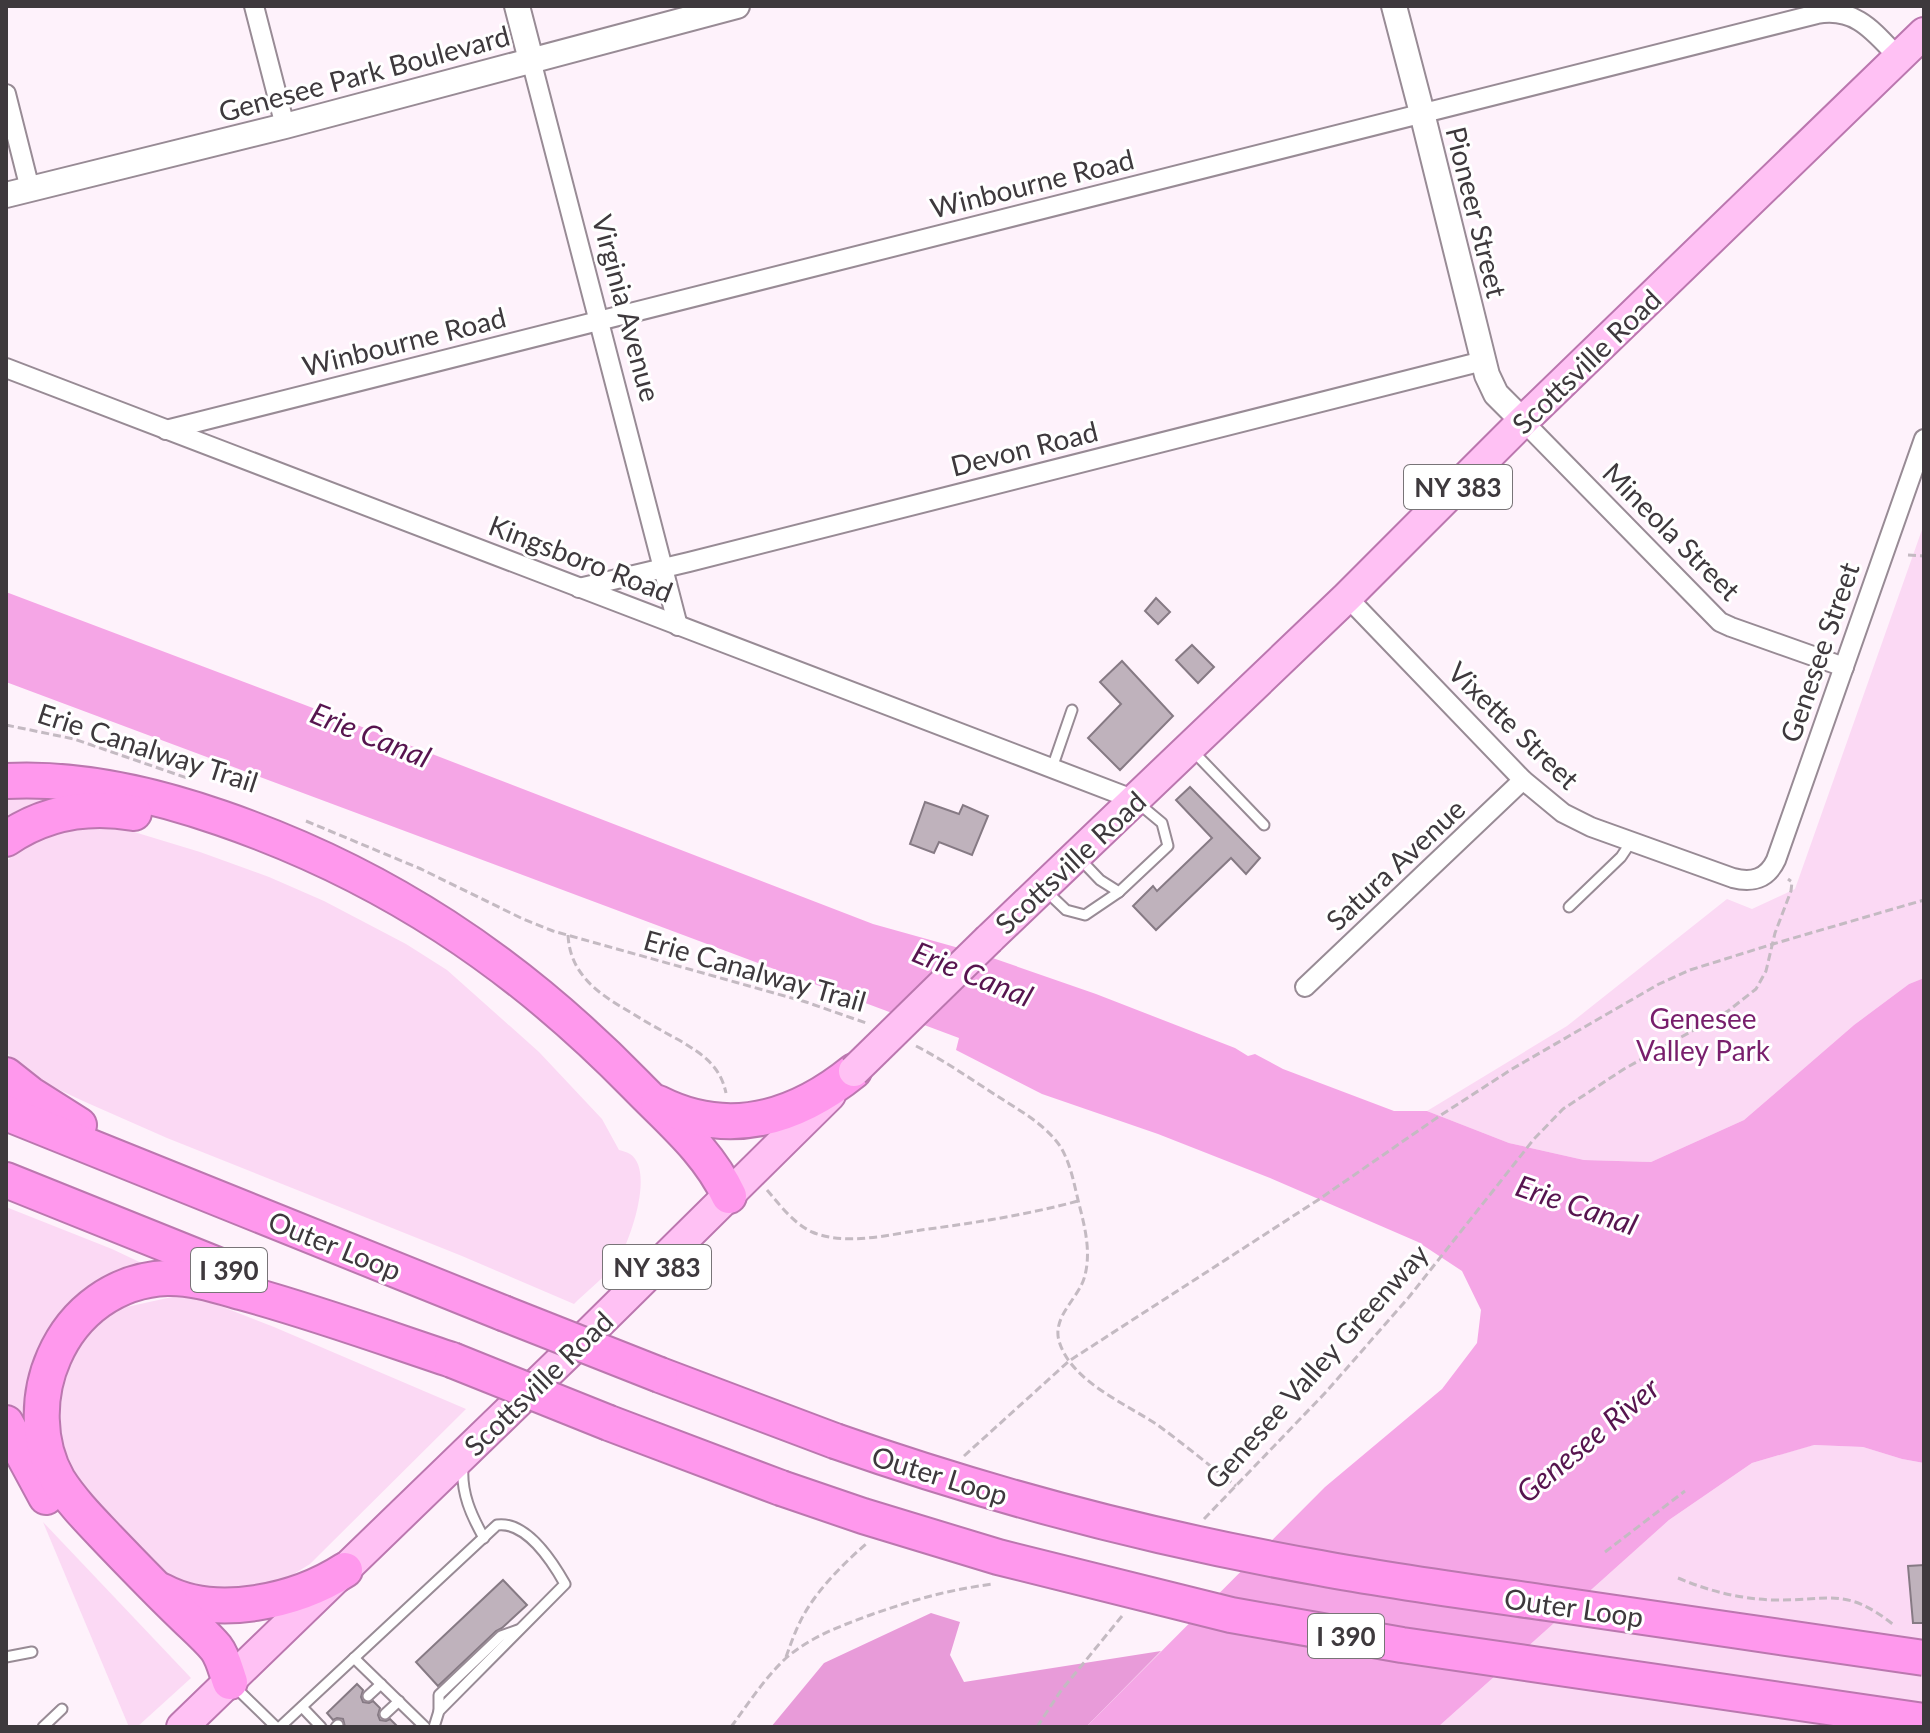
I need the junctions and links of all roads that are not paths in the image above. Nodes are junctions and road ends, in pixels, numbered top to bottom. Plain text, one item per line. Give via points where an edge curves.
1 (254, 6) edge
2 (517, 6) edge
3 (737, 6) edge
4 (1394, 6) edge
5 (1924, 33) edge
6 (1898, 57) junction
7 (531, 60) junction
8 (6, 94) edge
9 (1422, 113) junction
10 (285, 126) junction
11 (30, 189) junction
12 (6, 195) edge
13 (599, 322) junction
14 (1483, 361) junction
15 (6, 368) edge
16 (1523, 421) junction
17 (166, 430) junction
18 (1924, 439) edge
19 (664, 569) junction
20 (579, 588) junction
21 (1347, 597) junction
22 (678, 626) junction
23 (1844, 667) junction
24 (1072, 710) dead end
25 (1190, 748) junction
26 (1052, 768) junction
27 (1523, 780) junction
28 (6, 781) edge
29 (1135, 800) junction
30 (1264, 825) dead end
31 (6, 839) edge
32 (1631, 842) junction
33 (1076, 856) junction
34 (1766, 872) joint
35 (1042, 888) junction
36 (1119, 892) junction
37 (1569, 907) dead end
38 (1305, 987) dead end
39 (854, 1071) junction
40 (6, 1075) edge
41 (645, 1094) junction
42 (6, 1113) edge
43 (6, 1180) edge
44 (729, 1196) junction
45 (239, 1207) junction
46 (452, 1360) junction
47 (6, 1423) edge
48 (463, 1455) junction
49 (484, 1538) junction
50 (345, 1570) junction
51 (152, 1584) junction
52 (32, 1652) dead end
53 (6, 1657) edge
54 (354, 1658) junction
55 (1924, 1658) edge
56 (230, 1682) junction
57 (381, 1684) junction
58 (368, 1696) dead end
59 (399, 1701) junction
60 (302, 1707) junction
61 (62, 1709) dead end
62 (385, 1714) dead end
63 (415, 1717) junction
64 (1924, 1721) edge
65 (43, 1727) edge
66 (182, 1727) edge
67 (278, 1727) edge
68 (321, 1727) edge
69 (406, 1727) edge
70 (425, 1727) edge
71 (434, 1727) edge

1 - 10 street
2 - 7 street, Virginia Avenue
3 - 7 street, Genesee Park Boulevard
4 - 9 street, Pioneer Street
5 - 6 main road, Scottsville Road / NY 383
6 - 9 street, Winbourne Road via 1861,21 1829,12
6 - 16 main road, Scottsville Road / NY 383
7 - 10 street, Genesee Park Boulevard
7 - 13 street, Virginia Avenue
8 - 11 street
9 - 13 street, Winbourne Road
9 - 14 street, Pioneer Street
10 - 11 street, Genesee Park Boulevard
11 - 12 street, Genesee Park Boulevard
13 - 17 street, Winbourne Road
13 - 19 street, Virginia Avenue
14 - 16 street, Pioneer Street via 1496,394
14 - 19 street, Devon Road
15 - 17 street, Kingsboro Road
16 - 21 main road, Scottsville Road / NY 383
16 - 23 street, Mineola Street via 1720,622
17 - 20 street, Kingsboro Road
18 - 23 street, Genesee Street
19 - 20 street, Devon Road
19 - 22 street, Virginia Avenue
20 - 22 street, Kingsboro Road
21 - 25 main road, Scottsville Road / NY 383
21 - 27 street, Vixette Street
22 - 26 street, Kingsboro Road
23 - 34 street, Genesee Street
24 - 26 lane
25 - 29 main road, Scottsville Road / NY 383
25 - 30 lane
26 - 29 street, Kingsboro Road
27 - 32 street, Vixette Street via 1572,819
27 - 38 street, Satura Avenue
28 - 41 highway via 79,783 155,798 237,823 324,859 423,912 491,957 566,1017
29 - 33 main road, Scottsville Road / NY 383
29 - 36 lane via 1162,823 1168,846
31 - 44 highway via 52,815 86,809 122,811 211,834 340,887 417,930 494,985 689,1172
32 - 34 street, Vixette Street via 1733,878 1747,881
32 - 37 lane
33 - 35 main road, Scottsville Road / NY 383
33 - 36 lane
35 - 36 lane via 1066,910 1085,915
35 - 39 main road, Scottsville Road / NY 383, bridge
39 - 41 highway via 803,1104 752,1120 697,1118
39 - 44 main road, Scottsville Road / NY 383
40 - 45 highway via 56,1112
41 - 44 highway via 704,1154
42 - 45 highway, Outer Loop / I 390
43 - 46 highway, I 390
44 - 48 main road, Scottsville Road / NY 383
45 - 55 highway, Outer Loop / I 390, bridge via 835,1441 1049,1507 1274,1560
46 - 51 highway via 192,1280 145,1280 100,1299 74,1323 50,1365 42,1398 45,1443 67,1493
46 - 64 highway, I 390, bridge via 863,1516 998,1557 1231,1615
47 - 56 highway via 62,1521 193,1658
48 - 49 lane via 468,1510
48 - 50 main road, Scottsville Road / NY 383
49 - 54 lane
49 - 71 lane via 497,1525 523,1531 553,1562 565,1584 521,1629 501,1636 439,1695
50 - 51 highway via 294,1595 239,1604 199,1602
50 - 56 main road, Scottsville Road / NY 383
51 - 56 highway via 218,1650
52 - 53 lane
54 - 57 lane
54 - 60 lane
56 - 66 main road, Scottsville Road / NY 383
56 - 67 lane
57 - 58 lane
57 - 59 lane
59 - 62 lane
59 - 63 lane
60 - 67 lane
60 - 68 lane
61 - 65 lane
63 - 69 lane
63 - 70 lane

